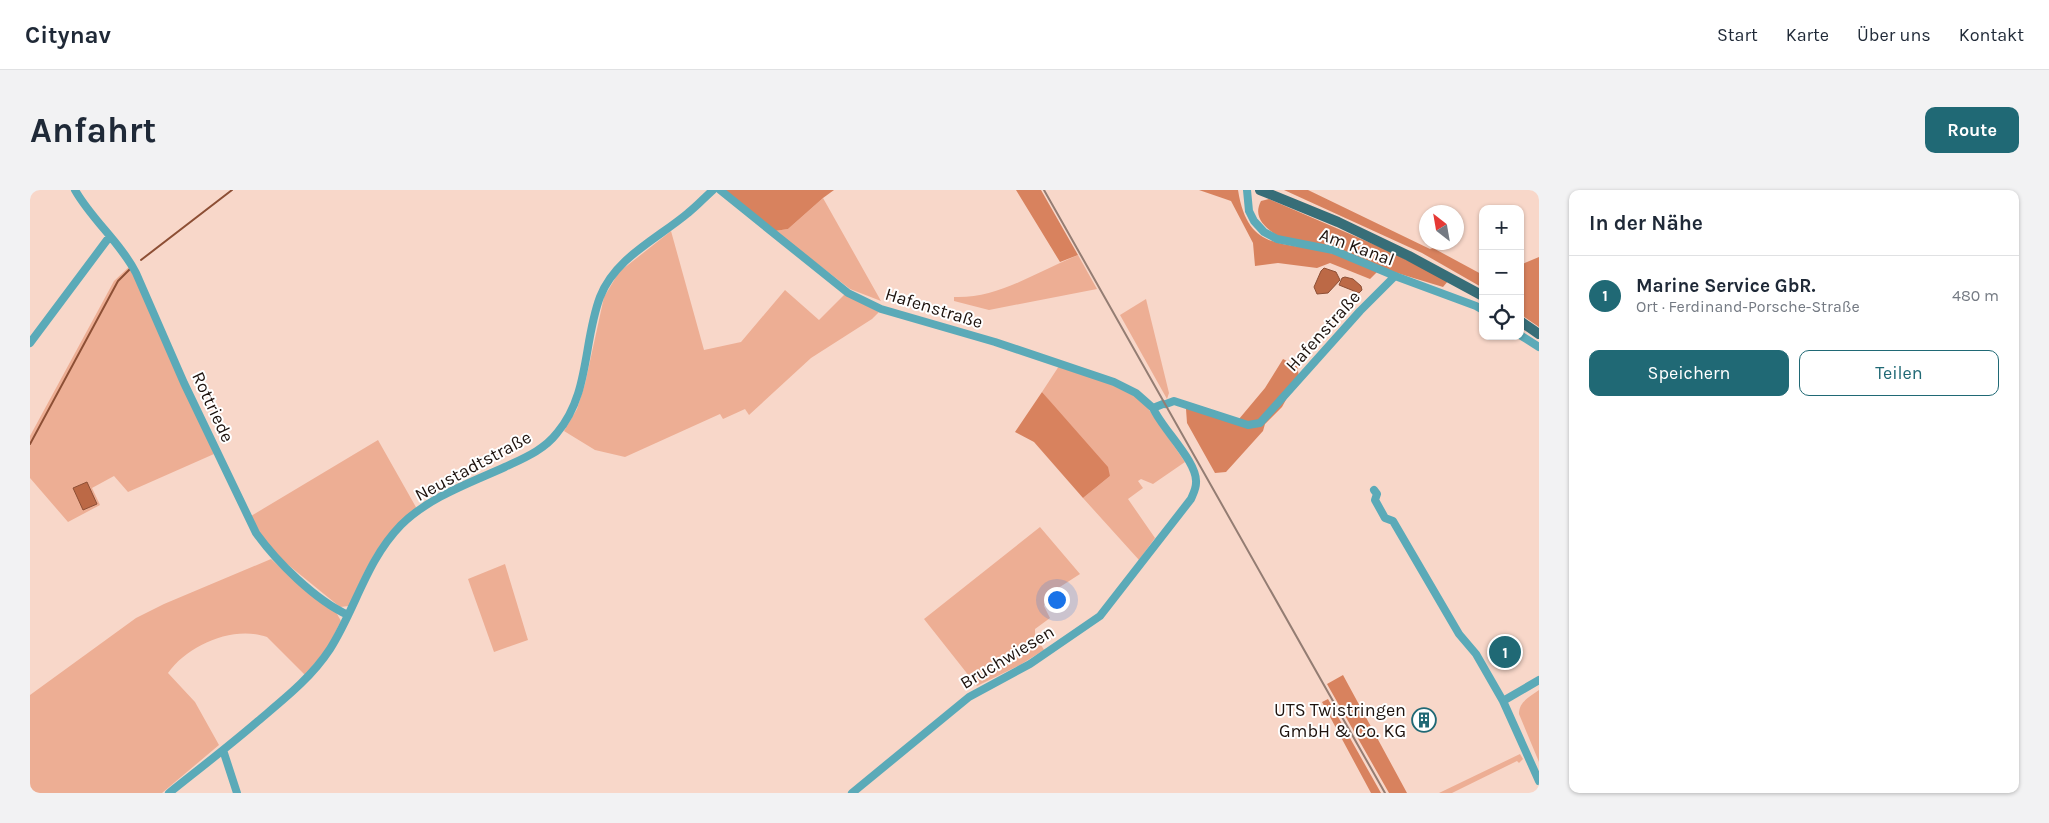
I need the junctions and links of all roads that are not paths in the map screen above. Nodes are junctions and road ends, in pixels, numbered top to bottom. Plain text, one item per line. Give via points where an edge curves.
1 (75, 190) edge
2 (713, 190) edge
3 (720, 190) edge
4 (1247, 190) edge
5 (1262, 190) edge
6 (110, 236) junction
7 (1395, 276) junction
8 (1481, 295) edge
9 (1479, 308) edge
10 (1524, 324) edge
11 (1539, 334) edge
12 (1524, 338) edge
13 (30, 343) edge
14 (1539, 347) edge
15 (1154, 408) junction
16 (1374, 490) dead end
17 (348, 616) junction
18 (1539, 680) edge
19 (1503, 701) junction
20 (224, 750) junction
21 (1539, 781) edge
22 (169, 793) edge
23 (237, 793) edge
24 (852, 793) edge

1 - 6 street, Rottriede
2 - 17 street, Neustadtstraße via 689,213 616,269 601,296 594,319 582,385 574,407 558,433 532,455 442,497 403,524 368,570
3 - 15 street, Hafenstraße via 848,293 880,308 1114,382 1136,393
4 - 7 street, Am Kanal via 1249,211 1264,232 1277,238 1333,250
5 - 8 main road via 1409,256
6 - 13 street
6 - 17 street, Rottriede via 129,258 136,272 184,383 264,546 303,584
7 - 9 street, Am Kanal
7 - 15 street, Hafenstraße via 1260,424 1248,425 1174,401
10 - 11 main road
12 - 14 street
15 - 24 street, Bruchwiesen via 1158,419 1189,463 1195,475 1195,490 1100,616 1030,664 969,697
16 - 19 street via 1377,494 1375,500 1385,518 1392,521
17 - 20 street, Neustadtstraße via 330,649 305,681
18 - 19 street
19 - 21 street
20 - 22 street, Neustadtstraße
20 - 23 street

